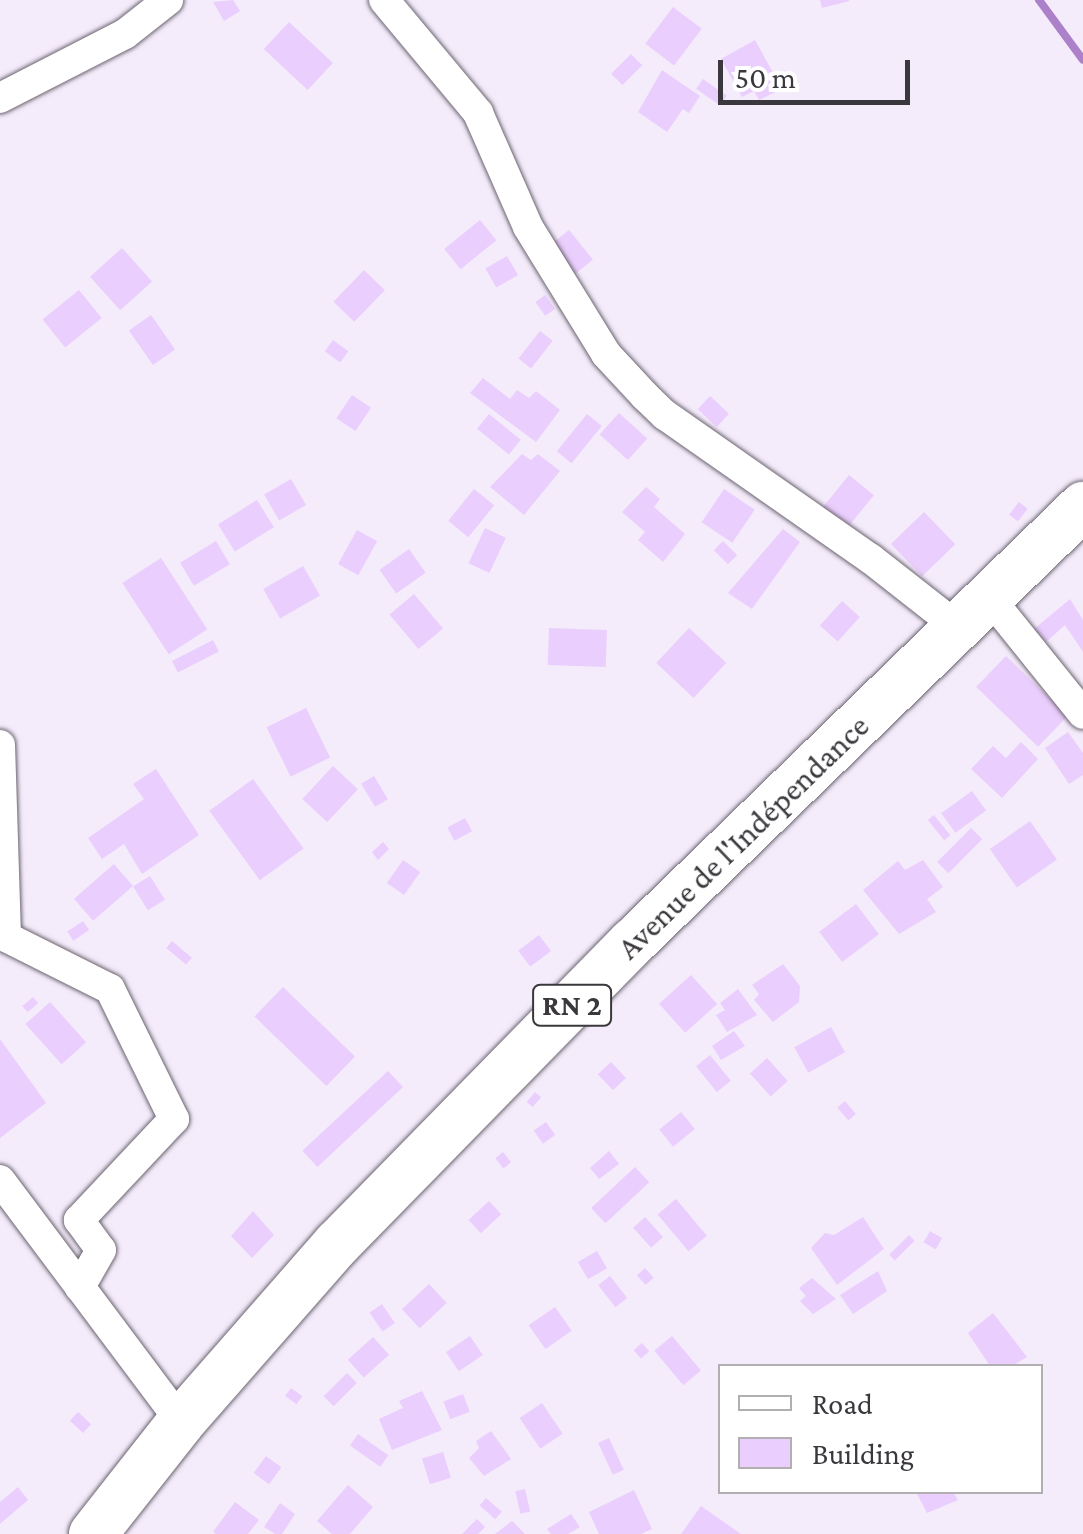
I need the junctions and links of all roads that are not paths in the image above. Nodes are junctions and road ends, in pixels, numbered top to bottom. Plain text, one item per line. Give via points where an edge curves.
1 (168, 0) edge
2 (384, 0) edge
3 (0, 98) edge
4 (1083, 506) edge
5 (974, 612) junction
6 (1083, 714) edge
7 (0, 745) edge
8 (0, 1180) edge
9 (80, 1287) junction
10 (181, 1422) junction
11 (92, 1534) edge

1 - 3 street via 125,34
2 - 5 street via 478,113 528,227 606,354 644,396 870,560
4 - 5 main road, Avenue de l'Indépendance / RN 2
5 - 6 street
5 - 10 main road, Avenue de l'Indépendance / RN 2 via 633,942 337,1244
7 - 9 street via 6,937 110,989 174,1119 79,1220 101,1250
8 - 9 street
9 - 10 street
10 - 11 main road, Avenue de l'Indépendance / RN 2

